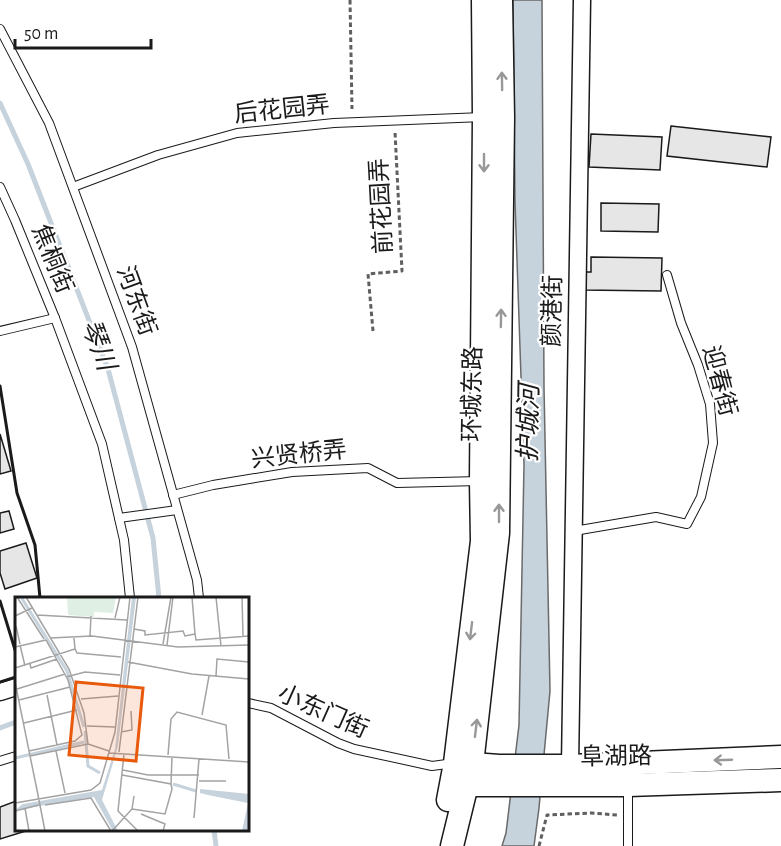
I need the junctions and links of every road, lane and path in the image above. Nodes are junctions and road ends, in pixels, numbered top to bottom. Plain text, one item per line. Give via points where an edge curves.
1 (350, 0) edge
2 (483, 0) edge
3 (501, 0) edge
4 (582, 0) edge
5 (0, 29) edge
6 (493, 117) junction
7 (395, 121) junction
8 (352, 123) junction
9 (0, 187) edge
10 (73, 187) junction
11 (667, 275) dead end
12 (55, 318) junction
13 (0, 331) edge
14 (373, 331) dead end
15 (490, 481) junction
16 (173, 495) junction
17 (177, 510) junction
18 (119, 518) junction
19 (574, 531) junction
20 (130, 597) edge
21 (199, 597) edge
22 (15, 687) edge
23 (0, 692) edge
24 (249, 703) edge
25 (15, 756) edge
26 (781, 757) edge
27 (0, 761) edge
28 (557, 772) junction
29 (451, 773) junction
30 (628, 774) junction
31 (781, 780) edge
32 (628, 815) junction
33 (438, 846) edge
34 (452, 846) edge
35 (539, 846) edge
36 (628, 846) edge

1 - 8 path
2 - 6 main road, 环城东路
6 -> 3 main road, 环城东路
4 - 19 street, 颜港街
5 - 10 lane, 河东街 via 49,123
6 - 7 lane, 后花园弄
6 - 15 main road, 环城东路
7 - 8 lane, 后花园弄
7 - 14 path, 前花园弄 via 402,271 368,274
8 - 10 lane, 后花园弄 via 237,133 158,155
9 - 12 lane, 焦桐街
10 - 16 lane, 河东街 via 132,347
11 - 19 lane, 迎春街 via 710,404 713,443 701,497 687,524 656,517
12 - 13 lane
12 - 18 lane, 焦桐街 via 102,444
15 - 16 lane, 兴贤桥弄 via 397,483 368,468 292,472
15 - 29 main road, 环城东路 via 498,533
16 - 17 lane, 河东街
17 - 18 lane
17 - 21 lane, 河东街
18 - 20 lane, 焦桐街
19 - 28 street, 颜港街
22 - 23 street
24 - 29 lane, 小东门街 via 271,708 354,749
25 - 27 lane
26 -> 30 main road, 阜湖路
28 - 29 main road, 阜湖路
28 - 30 main road, 阜湖路
29 - 33 main road
29 - 34 main road
30 - 31 main road, 阜湖路
30 - 32 lane
32 - 35 path via 547,815
32 - 36 lane

